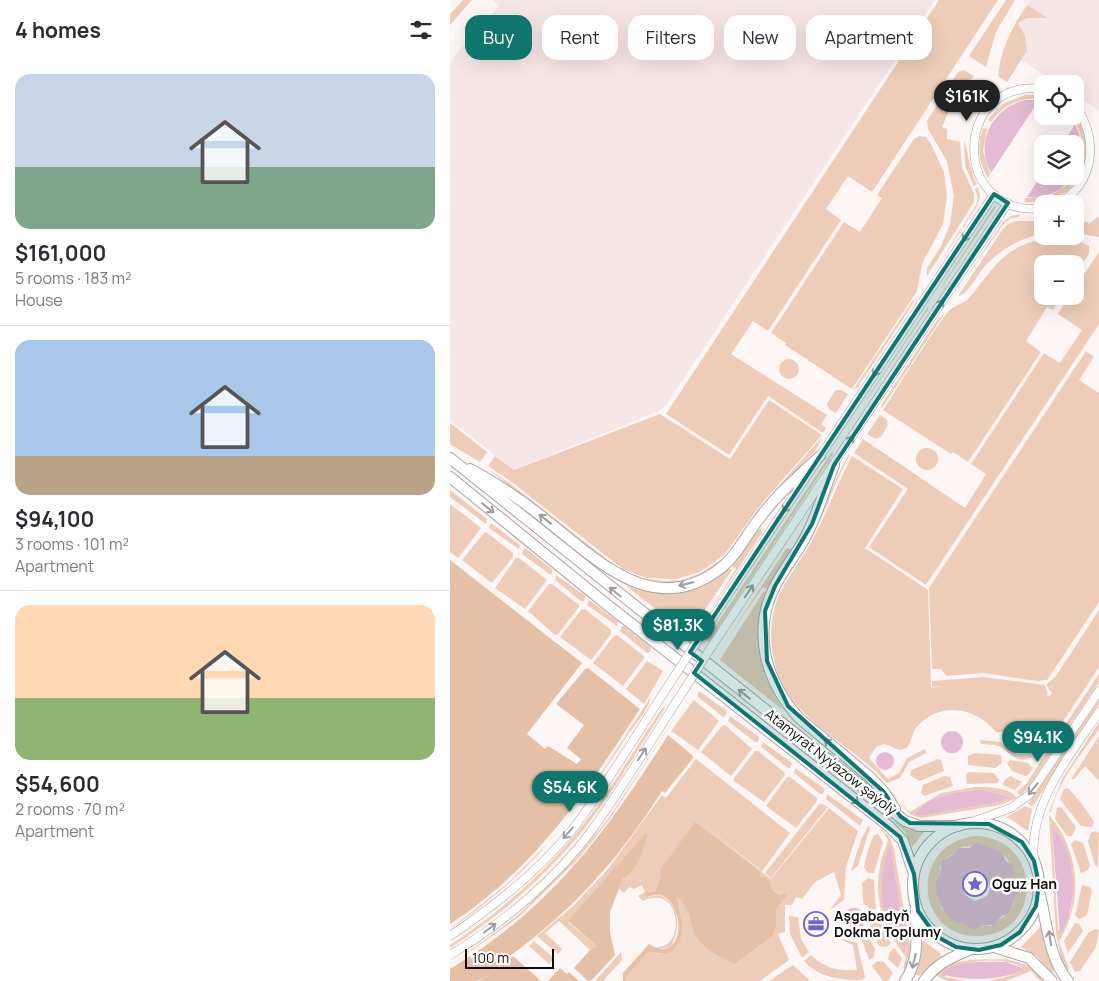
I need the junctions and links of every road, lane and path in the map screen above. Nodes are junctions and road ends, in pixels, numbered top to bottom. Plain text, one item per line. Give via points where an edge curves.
1 (1034, 89) edge
2 (1084, 120) edge
3 (994, 194) junction
4 (1068, 195) edge
5 (1008, 203) junction
6 (1034, 208) edge
7 (820, 456) junction
8 (450, 458) edge
9 (834, 465) junction
10 (450, 477) edge
11 (1099, 691) edge
12 (1099, 712) edge
13 (900, 816) junction
14 (962, 825) junction
15 (1034, 861) junction
16 (914, 874) junction
17 (1039, 891) junction
18 (916, 904) junction
19 (450, 936) edge
20 (994, 947) junction
21 (971, 950) junction
22 (450, 955) edge
23 (905, 981) edge
24 (924, 981) edge
25 (1052, 981) edge
26 (1068, 981) edge

1 - 3 street via 1006,94 991,105 980,120 974,138 974,157 979,175
2 - 4 street via 1093,142 1092,159 1079,187
3 - 5 street
3 -> 7 street
5 - 6 street
9 -> 5 street
7 -> 8 main road via 775,499 722,566 694,582 665,587 647,586 620,577 503,487
7 -> 19 street, bridge via 584,815 525,878
13 -> 8 main road, Atamyrat Nyýazow şaýoly
13 -> 9 main road via 877,784 788,706 776,688 766,661 764,625 768,603 812,524
22 -> 9 street, bridge via 523,902 591,831
10 -> 16 main road, Atamyrat Nyýazow şaýoly via 897,834 903,841
11 -> 14 street via 1029,795 1011,808
12 - 15 street via 1046,795 1035,837
13 - 14 main road, Atamyrat Nyýazow şaýoly via 914,825
14 - 15 main road via 989,824 1010,833
14 - 16 main road via 932,841
15 - 17 main road
16 - 18 main road
17 - 20 main road via 1036,906 1025,926 1014,937
26 -> 17 main road via 1058,969 1054,957
18 - 21 main road via 936,936 956,947
18 -> 23 main road via 916,957
20 - 21 main road
20 - 25 main road via 1029,958
21 - 24 main road via 945,960

